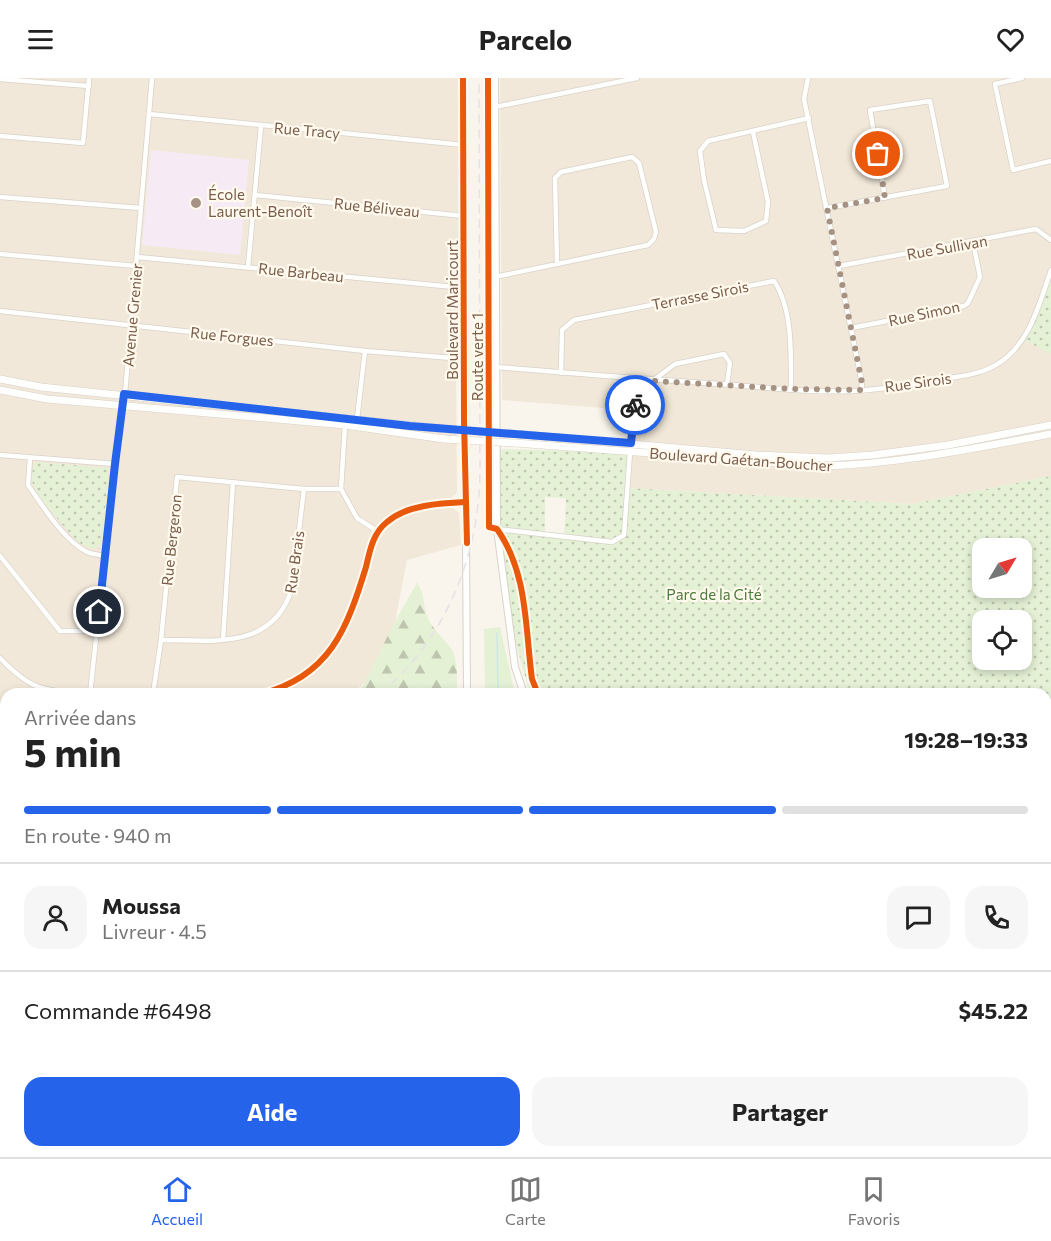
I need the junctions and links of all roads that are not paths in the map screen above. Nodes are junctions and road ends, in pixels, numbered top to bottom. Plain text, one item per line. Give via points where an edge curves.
1 (89, 78) edge
2 (152, 78) edge
3 (463, 78) edge
4 (495, 78) edge
5 (637, 78) edge
6 (808, 78) edge
7 (1022, 78) edge
8 (0, 79) edge
9 (89, 86) junction
10 (495, 107) junction
11 (149, 114) junction
12 (808, 118) junction
13 (261, 126) junction
14 (753, 132) junction
15 (0, 136) edge
16 (464, 145) junction
17 (1051, 161) edge
18 (255, 195) junction
19 (0, 196) edge
20 (885, 198) junction
21 (141, 208) junction
22 (827, 208) junction
23 (464, 216) junction
24 (1051, 240) edge
25 (973, 242) junction
26 (0, 254) edge
27 (137, 257) junction
28 (557, 264) junction
29 (136, 266) junction
30 (839, 266) junction
31 (248, 267) junction
32 (1051, 270) edge
33 (495, 277) junction
34 (465, 288) junction
35 (0, 311) edge
36 (130, 325) junction
37 (851, 328) junction
38 (365, 351) junction
39 (465, 359) junction
40 (496, 367) junction
41 (561, 373) junction
42 (0, 379) edge
43 (655, 379) junction
44 (637, 380) junction
45 (727, 384) junction
46 (791, 389) junction
47 (0, 390) edge
48 (861, 390) junction
49 (124, 394) junction
50 (122, 405) junction
51 (357, 419) junction
52 (345, 425) junction
53 (1051, 425) edge
54 (1051, 434) edge
55 (631, 443) junction
56 (630, 452) junction
57 (0, 455) edge
58 (30, 459) junction
59 (115, 464) junction
60 (233, 482) junction
61 (304, 489) junction
62 (341, 489) junction
63 (466, 502) junction
64 (497, 529) junction
65 (377, 531) junction
66 (0, 556) edge
67 (105, 556) junction
68 (97, 631) junction
69 (161, 640) junction
70 (224, 640) junction
71 (0, 658) edge
72 (41, 688) edge
73 (91, 688) edge
74 (154, 688) edge
75 (281, 688) edge
76 (467, 688) edge
77 (522, 688) edge

1 - 9 street
2 - 11 street, Avenue Grenier
3 - 16 street, Boulevard Maricourt
4 - 10 street
5 - 10 street
6 - 12 street via 804,99
7 - 17 street via 994,84 1013,170
8 - 9 street
9 - 15 street via 83,143
10 - 33 street
11 - 13 street, Rue Tracy
11 - 21 street, Avenue Grenier
12 - 14 street
12 - 22 street
13 - 16 street, Rue Tracy
13 - 18 street
14 - 14 street via 708,141 700,151 716,230 744,231 766,221 768,202
16 - 23 street, Boulevard Maricourt
18 - 23 street, Rue Béliveau
18 - 31 street
19 - 21 street
20 - 20 street via 947,186 930,101 870,110
20 - 22 street
21 - 27 street, Avenue Grenier
22 - 30 street
23 - 34 street, Boulevard Maricourt
24 - 25 street, Rue Sullivan via 1036,230
25 - 30 street, Rue Sullivan
25 - 37 street, Rue Simon via 980,278 964,306
26 - 29 street
27 - 29 street, Avenue Grenier
27 - 31 street, Rue Barbeau
28 - 28 street via 648,245 654,239 656,232 639,163 632,157 561,172 555,178
28 - 33 street
29 - 36 street, Avenue Grenier
30 - 37 street
31 - 34 street, Rue Barbeau
32 - 48 street, Rue Sirois via 1023,340 994,366 962,376
33 - 40 street
34 - 39 street, Boulevard Maricourt
35 - 36 street, Rue Forgues
36 - 38 street, Rue Forgues
36 - 49 street, Avenue Grenier
37 - 48 street
38 - 39 street, Rue Forgues
38 - 51 street
39 - 63 street, Boulevard Maricourt
40 - 41 street, Rue Sirois
40 - 64 street
41 - 44 street, Rue Sirois
41 - 46 street, Terrasse Sirois via 562,330 574,320 774,281 780,291 790,337
42 - 49 main road, Boulevard Gaétan-Boucher via 41,387
43 - 44 street, Rue Sirois
43 - 45 street, Rue Sirois
43 - 45 street, Rue Sirois via 675,364 724,354 730,363
44 - 55 street
45 - 46 street, Rue Sirois
46 - 48 street, Rue Sirois
47 - 50 main road, Boulevard Gaétan-Boucher via 47,399
49 - 50 street, Avenue Grenier
49 - 51 main road, Boulevard Gaétan-Boucher
50 - 52 main road, Boulevard Gaétan-Boucher
50 - 59 street, Avenue Grenier
51 - 55 main road, Boulevard Gaétan-Boucher, bridge
52 - 56 main road, Boulevard Gaétan-Boucher, bridge via 408,435
52 - 62 street
53 - 55 main road, Boulevard Gaétan-Boucher via 948,445 844,457 756,455
54 - 56 main road, Boulevard Gaétan-Boucher via 953,453 860,465 745,462
56 - 64 street via 624,535 612,542
57 - 58 street
58 - 59 street
58 - 67 street via 28,485 40,502 70,540 87,552
59 - 67 street, Avenue Grenier
60 - 61 street, Rue Bergeron
60 - 69 street, Rue Bergeron via 177,477
60 - 70 street
61 - 62 street, Rue Bergeron
61 - 70 street, Rue Brais via 288,601 271,624 241,638
62 - 65 street via 357,518
63 - 65 street via 401,512
63 - 76 street, Boulevard Maricourt
64 - 77 street via 515,667
65 - 75 street via 343,632 328,654 306,674
66 - 68 street via 60,631
67 - 68 street, Avenue Grenier
68 - 73 street, Avenue Grenier
69 - 70 street, Rue Brais
69 - 74 street, Rue Bergeron
71 - 72 street via 20,678

